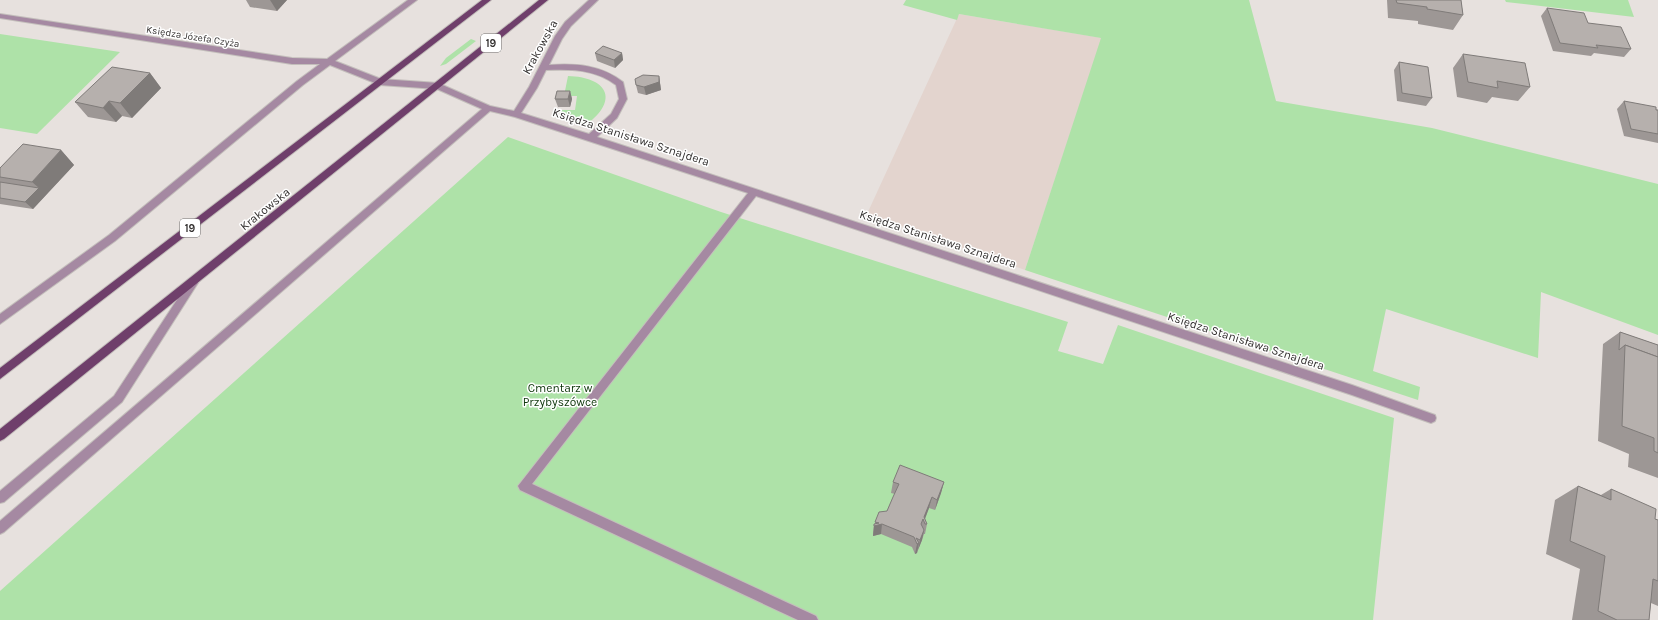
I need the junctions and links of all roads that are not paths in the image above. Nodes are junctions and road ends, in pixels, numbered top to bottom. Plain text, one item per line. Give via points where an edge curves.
1 (413, 0) edge
2 (487, 0) edge
3 (544, 0) edge
4 (594, 0) edge
5 (0, 16) edge
6 (327, 62) junction
7 (542, 68) junction
8 (380, 82) junction
9 (438, 86) junction
10 (488, 108) junction
11 (516, 114) junction
12 (591, 138) junction
13 (754, 192) junction
14 (193, 283) junction
15 (0, 320) edge
16 (0, 374) edge
17 (1430, 418) dead end
18 (0, 436) edge
19 (0, 498) edge
20 (0, 528) edge
21 (812, 620) edge

1 - 6 street
2 - 8 main road, 19
3 - 9 main road, Krakowska / 19
4 - 7 street, Krakowska via 568,24
5 - 6 street, Księdza Józefa Czyża via 292,61
6 - 8 street, Księdza Józefa Czyża
6 - 15 street via 112,238
7 - 11 street, Krakowska via 533,88
7 - 12 street via 584,67 608,75 620,84 623,99 614,116
8 - 9 street, Księdza Józefa Czyża
8 - 16 main road, 19
9 - 10 street, Księdza Stanisława Sznajdera
9 - 14 main road, Krakowska / 19
10 - 11 street, Księdza Stanisława Sznajdera
10 - 20 street
11 - 12 street, Księdza Stanisława Sznajdera
12 - 13 street, Księdza Stanisława Sznajdera
13 - 17 street, Księdza Stanisława Sznajdera
13 - 21 street via 524,486
14 - 18 main road, Krakowska / 19
14 - 19 street via 118,399

